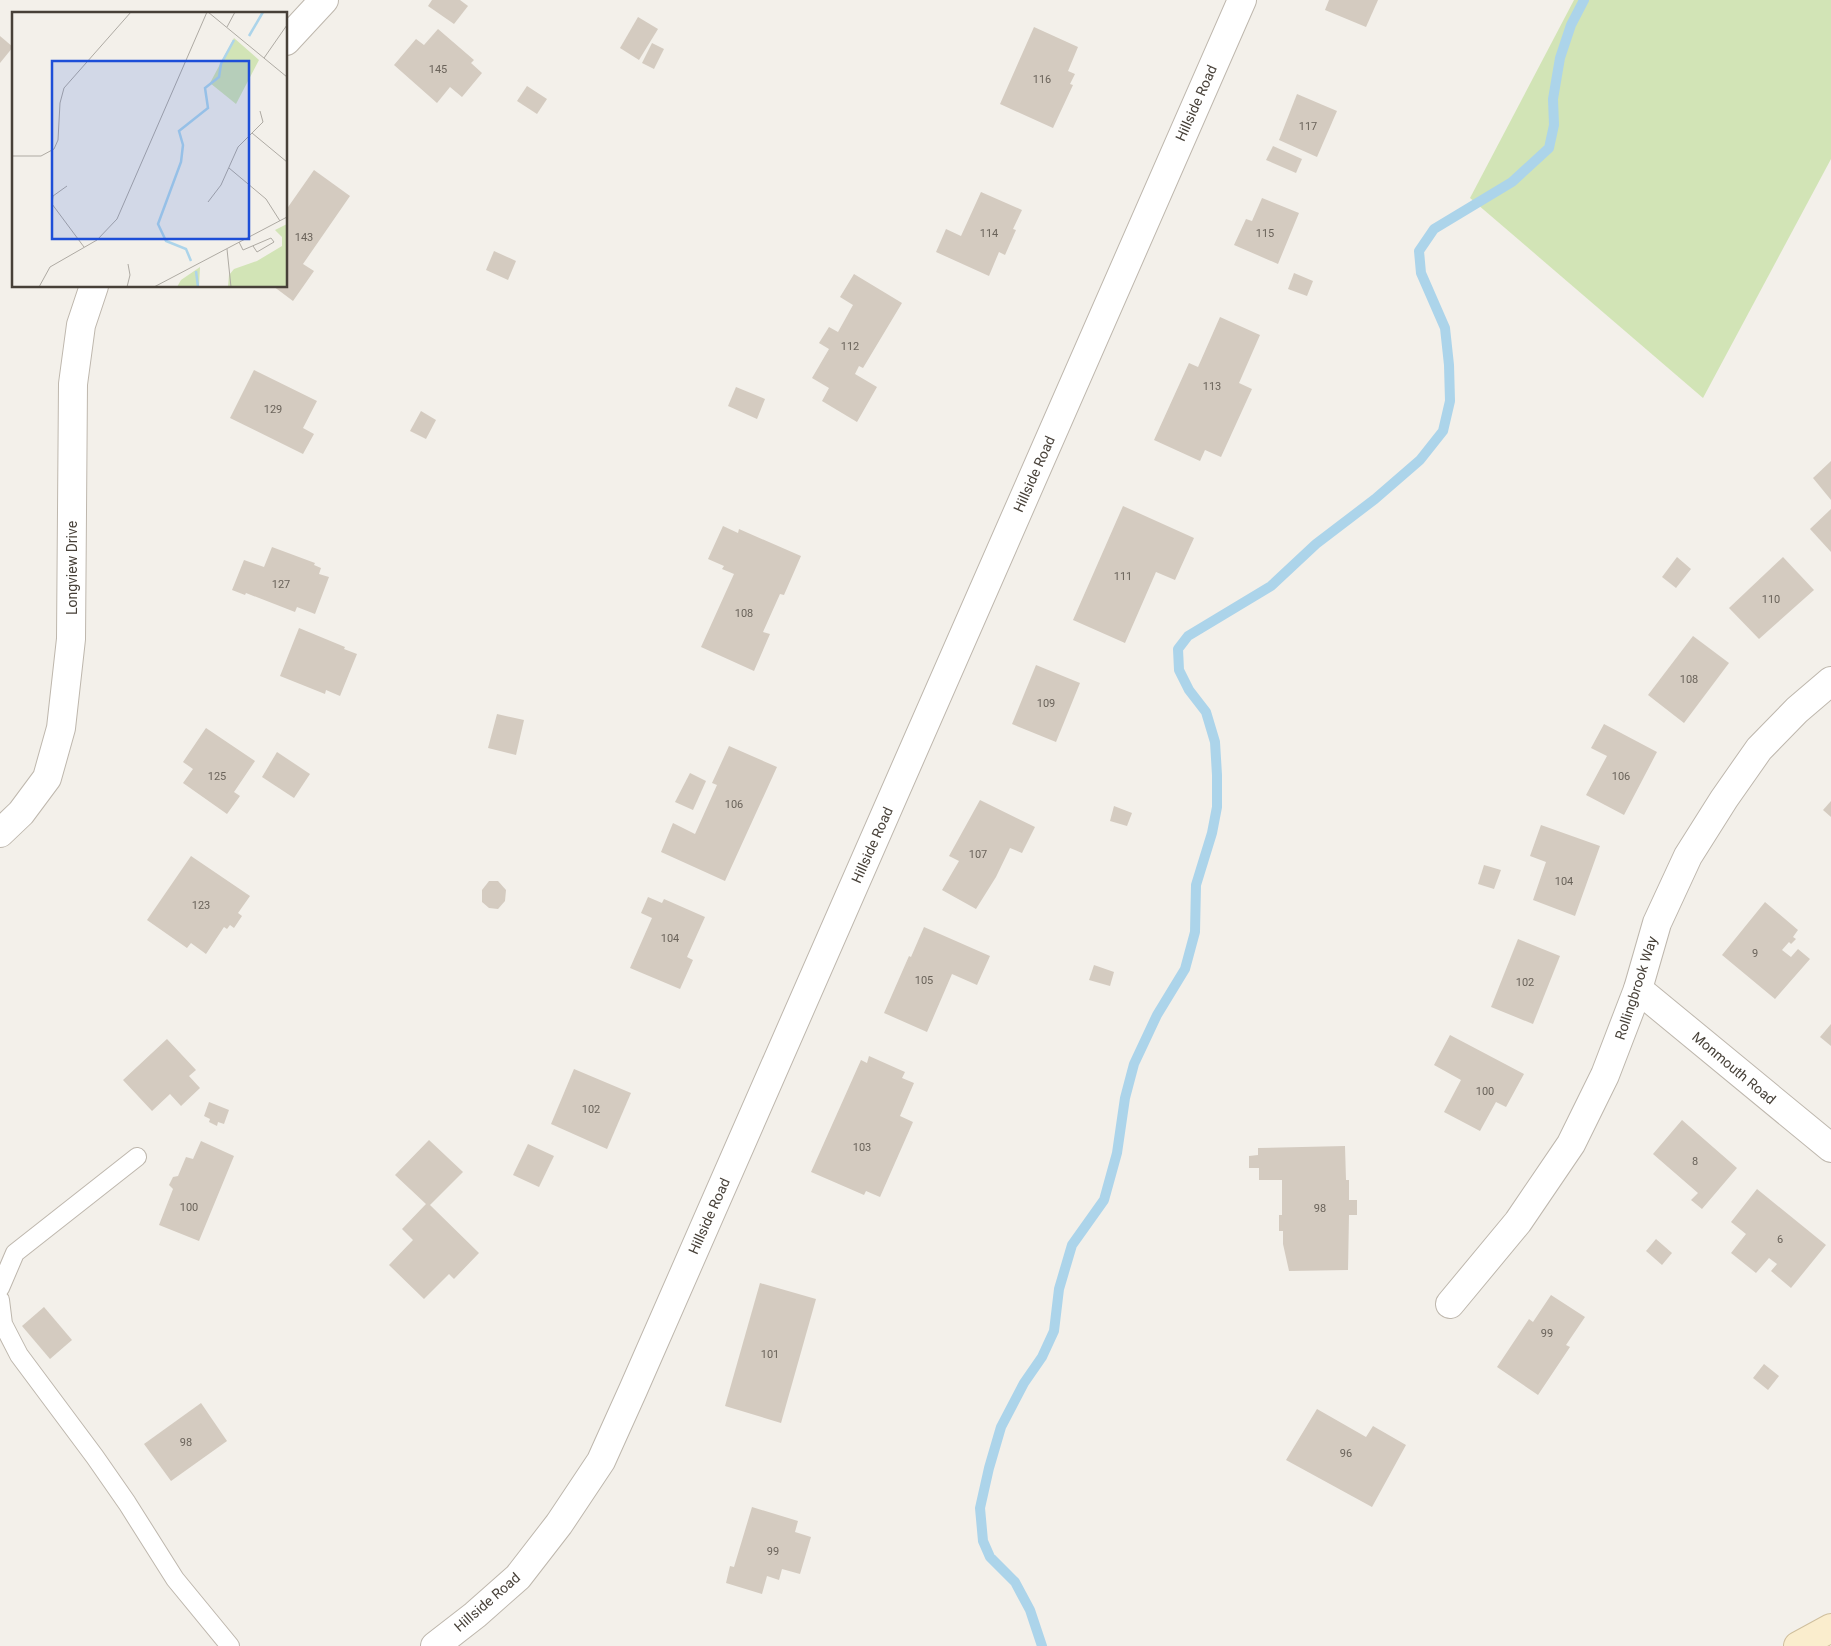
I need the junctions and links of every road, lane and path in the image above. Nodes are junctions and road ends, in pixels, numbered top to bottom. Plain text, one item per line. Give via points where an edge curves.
1 (324, 0) edge
2 (1242, 0) edge
3 (288, 39) edge
4 (93, 288) edge
5 (1831, 681) edge
6 (0, 833) edge
7 (1638, 989) junction
8 (1831, 1148) edge
9 (137, 1157) dead end
10 (0, 1288) edge
11 (0, 1300) edge
12 (1450, 1304) dead end
13 (1831, 1628) edge
14 (230, 1646) edge
15 (436, 1646) edge
16 (1798, 1646) edge

1 - 3 street
2 - 15 street, Hillside Road via 601,1461 518,1577
4 - 6 street, Longview Drive via 81,325 73,384 71,639 61,728 47,778 21,813
5 - 7 street, Rollingbrook Way via 1759,749 1688,856 1657,923
7 - 8 street, Monmouth Road
7 - 12 street, Rollingbrook Way via 1605,1075 1570,1144 1518,1222
9 - 10 lane via 15,1253
11 - 14 lane via 4,1324 19,1355 95,1456 175,1579
13 - 16 main road

